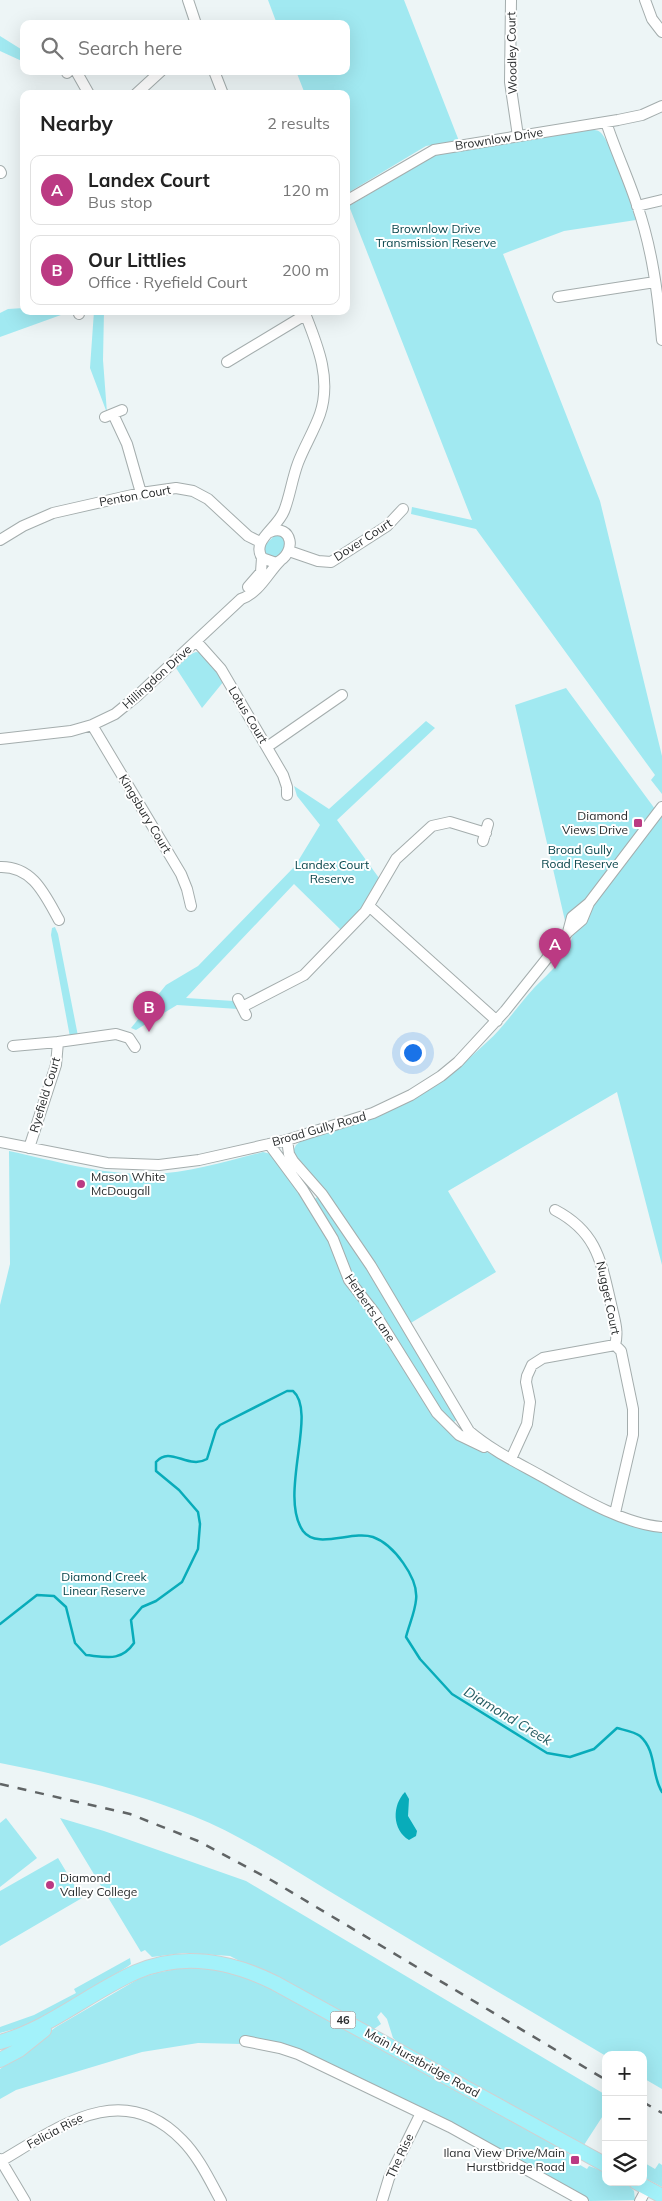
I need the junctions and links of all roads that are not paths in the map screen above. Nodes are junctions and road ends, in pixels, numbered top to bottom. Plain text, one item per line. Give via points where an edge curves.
1 (183, 0) edge
2 (511, 0) edge
3 (645, 0) edge
4 (194, 20) edge
5 (662, 32) edge
6 (73, 75) edge
7 (157, 75) edge
8 (216, 75) edge
9 (86, 90) edge
10 (140, 90) edge
11 (221, 90) edge
12 (662, 106) edge
13 (606, 122) junction
14 (518, 136) junction
15 (350, 199) edge
16 (662, 200) edge
17 (638, 206) junction
18 (655, 282) junction
19 (558, 296) dead end
20 (302, 315) edge
21 (306, 315) edge
22 (662, 340) edge
23 (227, 362) dead end
24 (113, 414) dead end
25 (141, 493) junction
26 (403, 509) dead end
27 (284, 512) junction
28 (270, 532) junction
29 (287, 535) junction
30 (0, 540) edge
31 (260, 542) junction
32 (289, 551) junction
33 (262, 558) junction
34 (280, 561) junction
35 (241, 599) junction
36 (196, 641) junction
37 (342, 695) dead end
38 (92, 725) junction
39 (0, 739) edge
40 (267, 747) junction
41 (287, 795) dead end
42 (662, 807) edge
43 (485, 833) dead end
44 (0, 867) edge
45 (191, 906) dead end
46 (369, 906) junction
47 (59, 920) dead end
48 (242, 1007) dead end
49 (497, 1021) junction
50 (58, 1042) junction
51 (13, 1046) dead end
52 (136, 1047) dead end
53 (286, 1140) junction
54 (0, 1142) edge
55 (269, 1144) junction
56 (29, 1148) junction
57 (322, 1194) junction
58 (310, 1201) junction
59 (554, 1210) dead end
60 (615, 1345) junction
61 (460, 1416) junction
62 (447, 1425) junction
63 (494, 1450) junction
64 (511, 1460) junction
65 (615, 1514) junction
66 (662, 1527) edge
67 (68, 2012) junction
68 (245, 2040) dead end
69 (0, 2042) edge
70 (0, 2060) edge
71 (421, 2113) junction
72 (1, 2160) edge
73 (602, 2163) edge
74 (642, 2186) edge
75 (644, 2186) edge
76 (662, 2196) edge
77 (24, 2201) edge
78 (222, 2201) edge
79 (382, 2201) edge
80 (583, 2201) edge
81 (640, 2201) edge

1 - 4 street
2 - 14 street, Woodley Court via 510,82
3 - 5 street via 652,19
6 - 9 street
7 - 10 street
8 - 11 street
12 - 13 street, Brownlow Drive via 642,115
13 - 14 street, Brownlow Drive
13 - 17 street
14 - 15 street, Brownlow Drive via 434,150
16 - 17 street
17 - 18 street
18 - 19 street
18 - 22 street
20 - 23 street
21 - 27 street via 322,360 323,401 298,464
24 - 25 street via 127,444
25 - 30 street, Penton Court via 54,513
25 - 31 street, Penton Court via 168,488 193,491
26 - 32 street, Dover Court via 387,526 331,562
27 - 28 street
27 - 29 street
28 - 29 street via 279,531
28 - 31 street
29 - 32 street via 291,543
31 - 33 street via 258,550
32 - 34 street
33 - 34 street via 271,563
33 - 35 street, Hillingdon Drive via 260,576
34 - 35 street, Hillingdon Drive via 263,583
35 - 36 street, Hillingdon Drive
36 - 38 street, Hillingdon Drive via 126,706
36 - 40 street, Lotus Court via 221,669
37 - 40 street
38 - 39 street, Hillingdon Drive via 71,731
38 - 45 street, Kingsbury Court via 181,874
40 - 41 street, Lotus Court via 286,781
42 - 49 street, Broad Gully Road via 588,903 582,920 568,932
43 - 46 street via 450,822 432,826 392,863
44 - 47 street via 14,868 34,879
46 - 48 street via 304,975
46 - 49 street
49 - 53 street, Broad Gully Road via 458,1062 411,1095 373,1113
50 - 51 street, Ryefield Court
50 - 52 street, Ryefield Court via 116,1034 129,1038
50 - 56 street, Ryefield Court via 56,1064
53 - 55 street, Broad Gully Road
53 - 57 street, Herberts Lane via 292,1161
54 - 56 street, Broad Gully Road
55 - 56 street, Broad Gully Road via 200,1160 142,1166 107,1163
55 - 58 street, Herberts Lane
57 - 58 street via 315,1194
57 - 61 street, Herberts Lane via 385,1288
58 - 62 street, Herberts Lane via 333,1239 349,1280 374,1312
59 - 60 street, Nugget Court via 581,1228 598,1253 617,1330
60 - 64 street via 543,1358 532,1365 526,1382 530,1402 527,1424
60 - 65 street via 621,1351 634,1422 632,1446
61 - 62 street via 454,1425
61 - 63 street, Herberts Lane via 469,1431
62 - 63 street, Herberts Lane via 468,1441
63 - 64 street, Herberts Lane
64 - 65 street, Herberts Lane via 598,1508
65 - 66 street, Herberts Lane
67 - 69 main road, Main Hurstbridge Road / 46
67 - 70 main road, Main Hurstbridge Road / 46 via 19,2050
67 - 73 main road, Main Hurstbridge Road / 46 via 136,1972 158,1965 199,1961 230,1964 275,1983
68 - 71 street via 294,2052
71 - 79 street, The Rise via 389,2178
71 - 80 street
72 - 77 street
72 - 78 street, Felicia Rise via 75,2118 104,2111 125,2111 157,2121 176,2135 195,2156
74 - 81 street
75 - 76 main road

